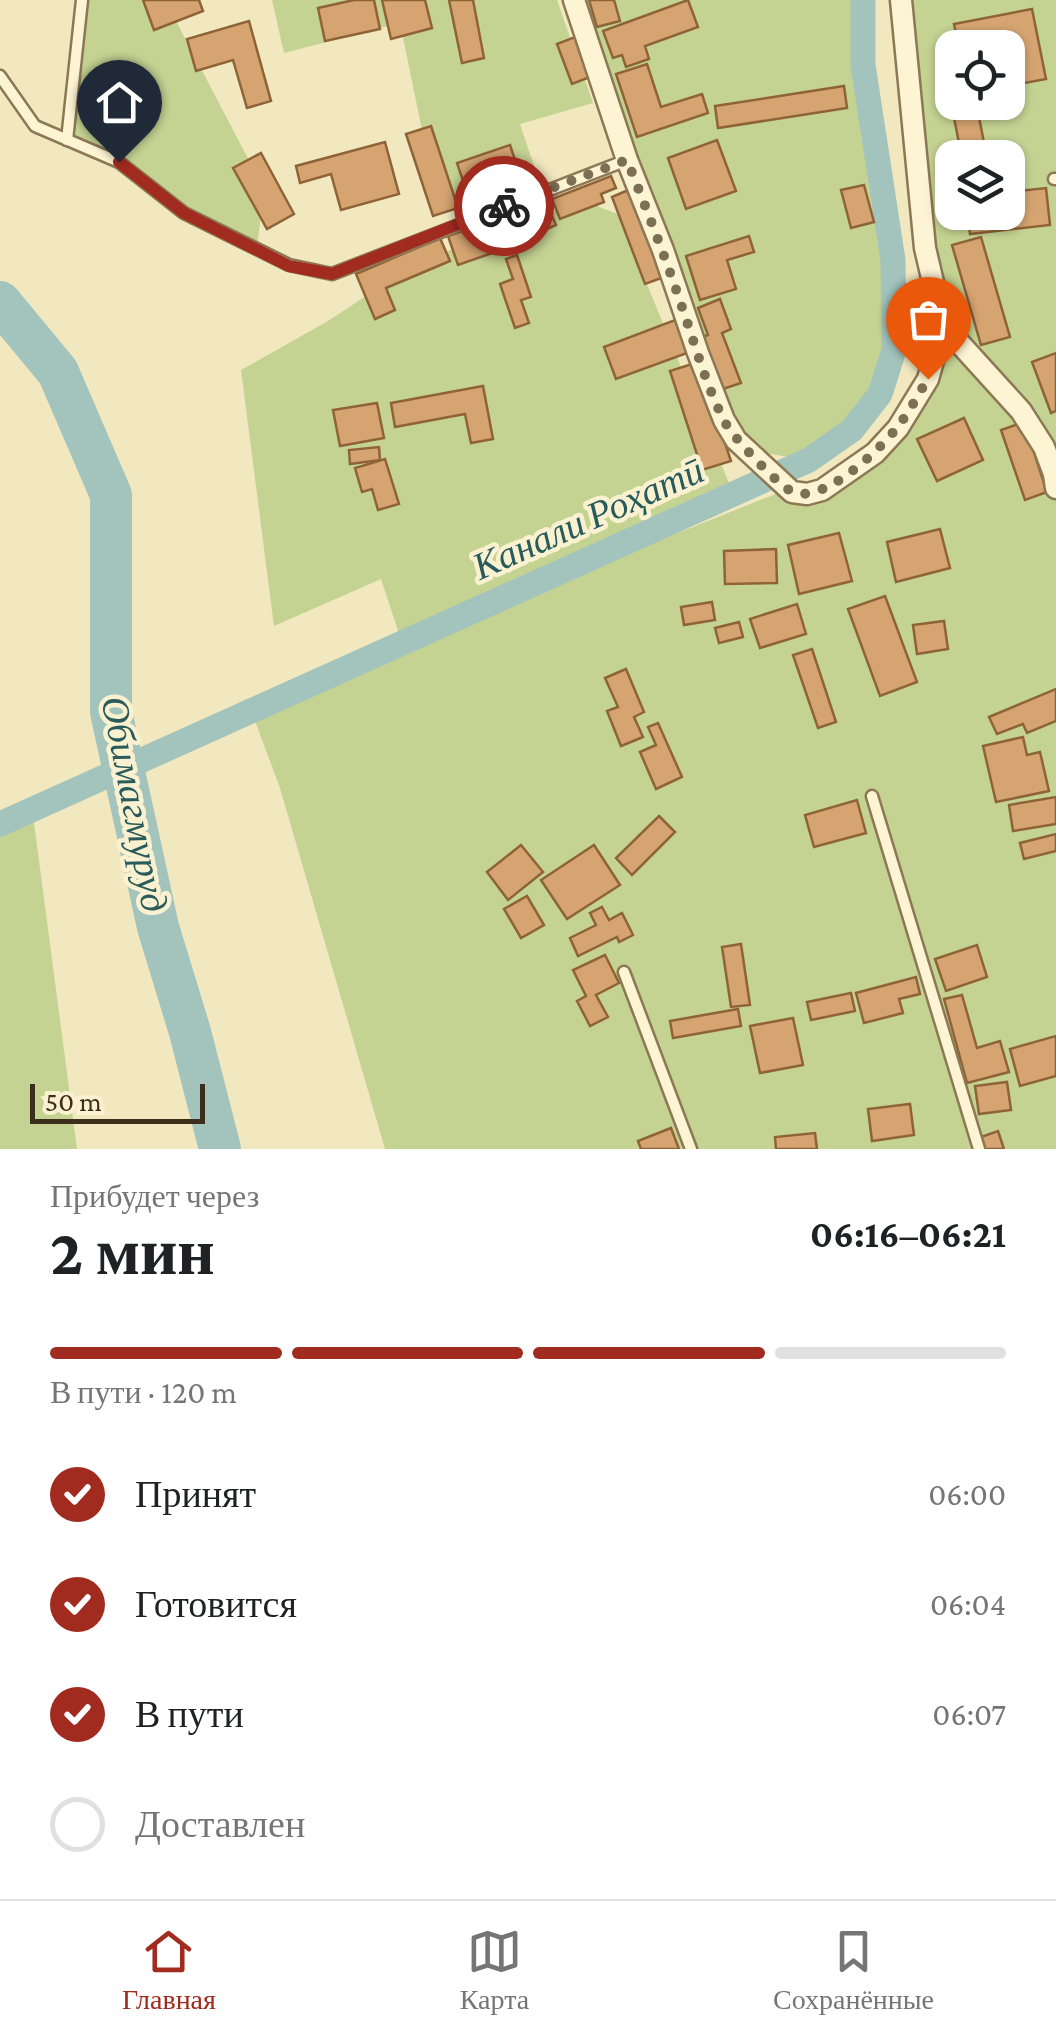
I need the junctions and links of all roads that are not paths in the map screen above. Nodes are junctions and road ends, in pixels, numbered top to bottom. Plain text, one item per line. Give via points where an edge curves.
1 (82, 0) edge
2 (574, 0) edge
3 (901, 0) edge
4 (0, 76) edge
5 (67, 140) junction
6 (627, 160) junction
7 (943, 325) junction
8 (1056, 488) edge
9 (872, 796) dead end
10 (624, 972) dead end
11 (691, 1149) edge
12 (980, 1149) edge

1 - 5 lane
2 - 6 street
3 - 7 street via 925,248
4 - 5 lane via 35,126
5 - 6 lane via 119,162 184,213 289,266 332,274
6 - 7 street via 724,420 736,440 792,492 822,490 898,428 928,379
7 - 8 street via 1021,412 1044,448
9 - 12 lane
10 - 11 lane

